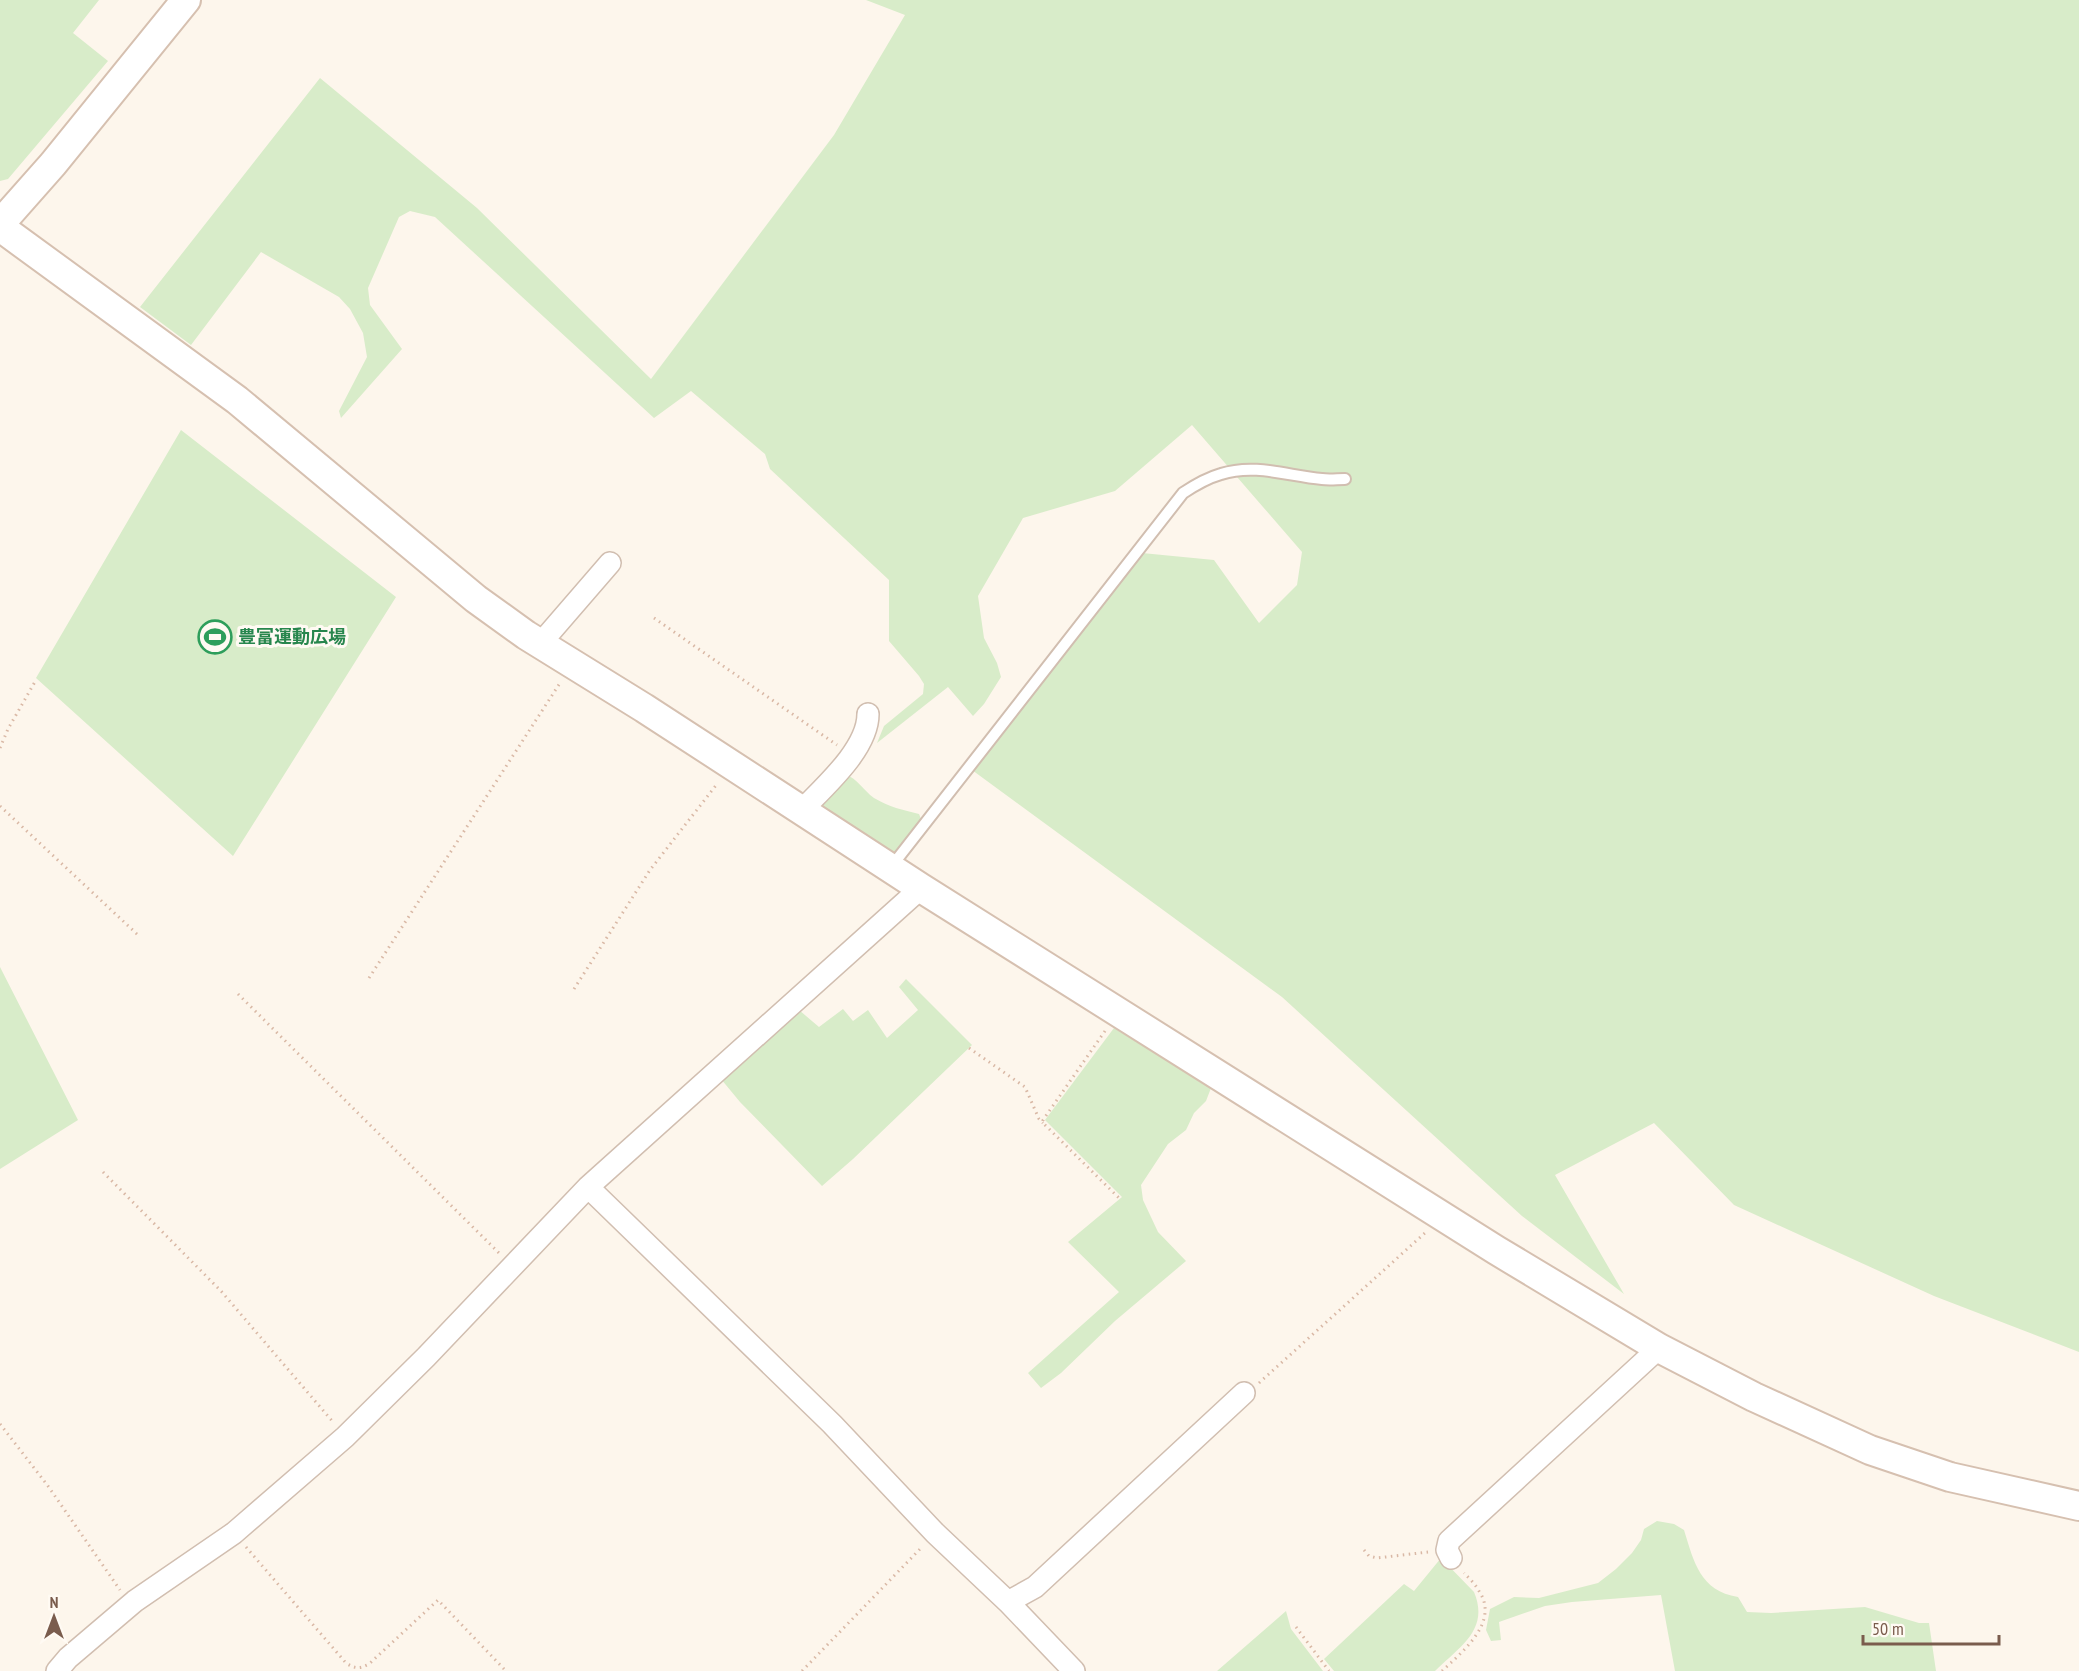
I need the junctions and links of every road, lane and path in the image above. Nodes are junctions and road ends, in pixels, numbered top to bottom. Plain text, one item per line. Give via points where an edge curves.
1 (186, 0) edge
2 (0, 225) edge
3 (1345, 479) dead end
4 (610, 563) dead end
5 (654, 618) dead end
6 (540, 644) junction
7 (572, 663) junction
8 (36, 680) dead end
9 (868, 714) dead end
10 (0, 748) edge
11 (852, 755) junction
12 (732, 765) junction
13 (0, 806) edge
14 (801, 811) junction
15 (890, 868) junction
16 (921, 888) junction
17 (138, 935) dead end
18 (369, 978) dead end
19 (574, 989) dead end
20 (238, 994) dead end
21 (1119, 1012) junction
22 (969, 1048) dead end
23 (1043, 1123) junction
24 (103, 1172) dead end
25 (588, 1187) junction
26 (1120, 1199) dead end
27 (1443, 1217) junction
28 (512, 1266) junction
29 (1659, 1348) junction
30 (1244, 1393) joint
31 (0, 1424) edge
32 (345, 1437) junction
33 (2079, 1506) edge
34 (234, 1533) junction
35 (935, 1533) junction
36 (1364, 1550) dead end
37 (1449, 1554) junction
38 (1008, 1602) junction
39 (130, 1605) junction
40 (1296, 1627) dead end
41 (352, 1667) junction
42 (57, 1671) edge
43 (356, 1671) edge
44 (506, 1671) edge
45 (802, 1671) edge
46 (1074, 1671) edge
47 (1329, 1671) edge
48 (1442, 1671) edge

1 - 2 street
2 - 6 street via 237,400 476,599
3 - 15 lane via 1241,471 1222,473 1184,493
4 - 6 street
5 - 11 path
6 - 7 street
7 - 12 street
7 - 18 path
8 - 10 path
9 - 11 street via 864,736
11 - 14 street
12 - 14 street
12 - 19 path via 650,870
13 - 17 path
14 - 15 street
15 - 16 street
16 - 21 street
16 - 25 street
20 - 28 path
21 - 23 path
21 - 27 street
22 - 23 path via 1025,1087
23 - 26 path
24 - 32 path via 220,1291
25 - 28 street
25 - 35 street via 832,1424
27 - 29 street
27 - 30 path
28 - 32 street
29 - 33 street via 1870,1450 1950,1477
29 - 37 street via 1449,1541
30 - 38 street via 1035,1587
31 - 39 path
32 - 34 street
34 - 39 street
34 - 41 path
35 - 38 street
35 - 45 path
36 - 37 path via 1377,1558
37 - 48 path via 1479,1590 1485,1610 1478,1634
38 - 46 street
39 - 42 street
40 - 47 path
41 - 43 path
41 - 44 path via 369,1664 438,1600

